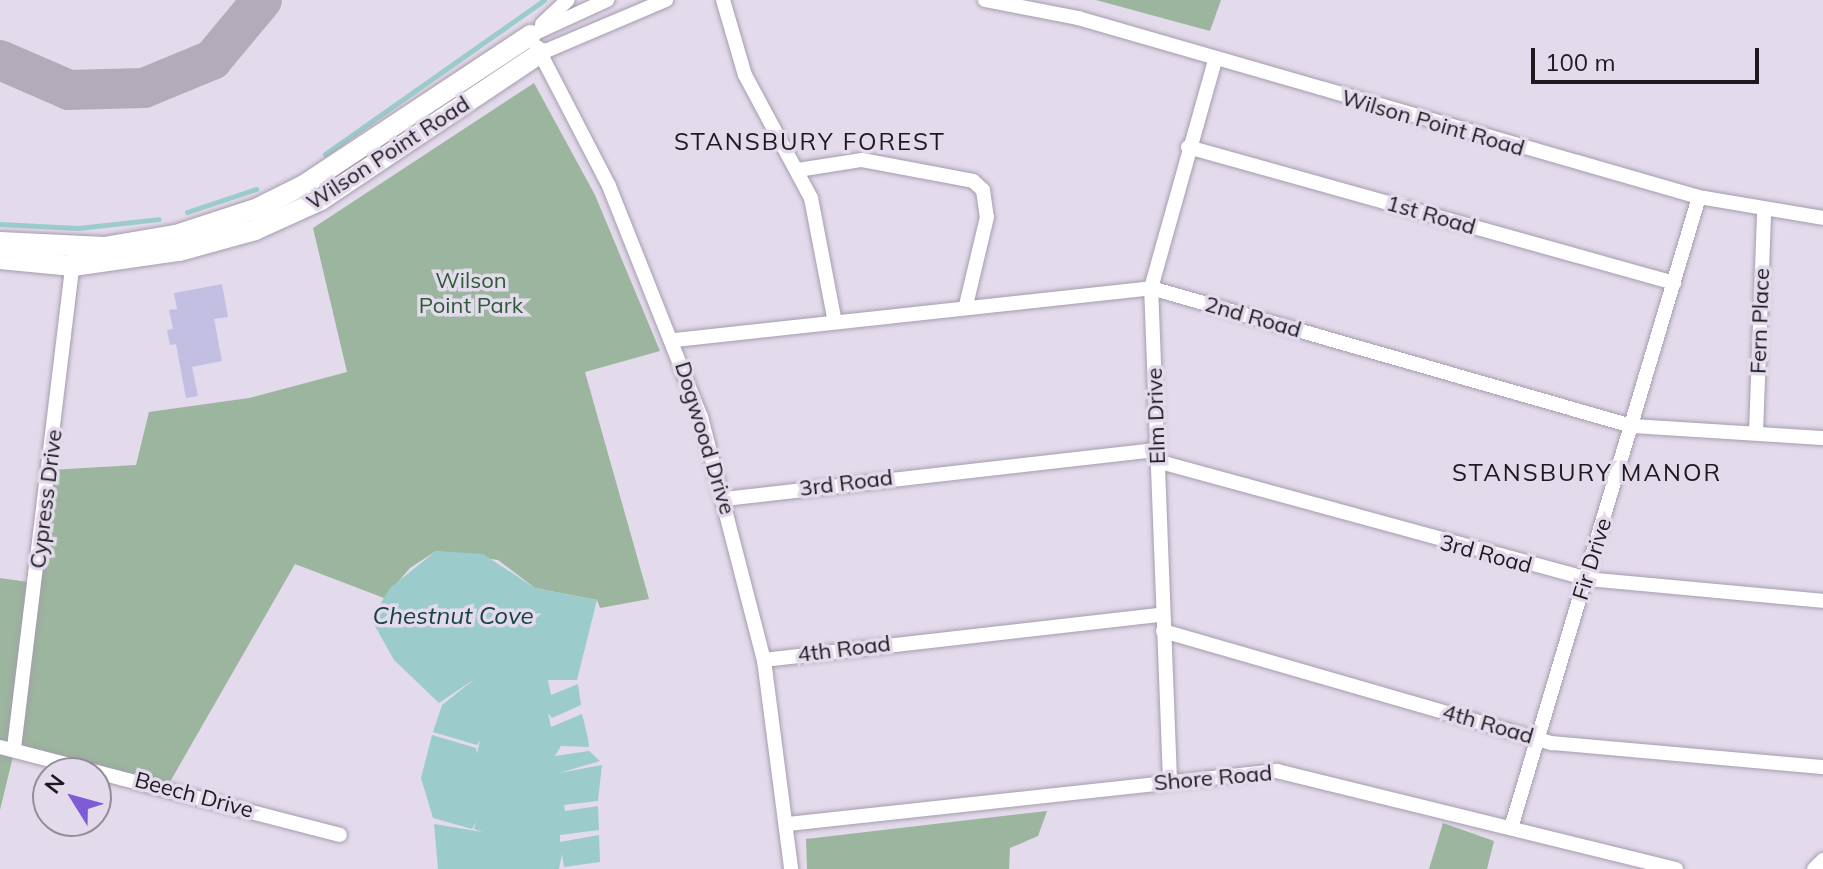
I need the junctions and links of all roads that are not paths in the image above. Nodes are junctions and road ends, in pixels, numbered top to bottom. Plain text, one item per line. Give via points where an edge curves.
1 (568, 0) edge
2 (607, 0) edge
3 (666, 0) edge
4 (723, 0) edge
5 (985, 0) edge
6 (1027, 0) edge
7 (1048, 10) junction
8 (536, 44) junction
9 (1215, 60) junction
10 (1188, 147) junction
11 (798, 170) junction
12 (1699, 197) junction
13 (1764, 210) junction
14 (1823, 218) edge
15 (0, 242) edge
16 (73, 258) junction
17 (0, 259) edge
18 (1674, 283) junction
19 (1151, 288) junction
20 (966, 305) junction
21 (834, 318) junction
22 (675, 340) junction
23 (1632, 426) junction
24 (1756, 433) junction
25 (1823, 438) edge
26 (1157, 456) junction
27 (725, 499) junction
28 (1587, 579) junction
29 (1823, 601) edge
30 (1162, 615) junction
31 (1163, 631) junction
32 (764, 660) junction
33 (1537, 738) junction
34 (7, 747) edge
35 (1823, 767) edge
36 (1170, 780) junction
37 (788, 824) junction
38 (1511, 828) junction
39 (340, 835) dead end
40 (1823, 860) edge
41 (791, 869) edge
42 (1676, 869) edge
43 (1814, 869) edge

1 - 8 street
2 - 8 street, Wilson Point Road
3 - 8 street, Wilson Point Road
4 - 11 street via 745,75
5 - 7 street, Wilson Point Road
6 - 7 street, Wilson Point Road
7 - 9 street, Wilson Point Road
8 - 16 street, Wilson Point Road via 288,216 206,245
8 - 22 street, Dogwood Drive via 609,186
9 - 10 street, Elm Drive
9 - 12 street, Wilson Point Road
10 - 18 street, 1st Road
10 - 19 street, Elm Drive
11 - 20 street via 862,160 973,181 983,190 987,217
11 - 21 street via 827,260
12 - 13 street, Wilson Point Road
12 - 18 street, Fir Drive
13 - 14 street, Wilson Point Road
13 - 24 street, Fern Place
15 - 16 street, Wilson Point Road
16 - 17 street, Wilson Point Road
16 - 34 street, Cypress Drive
18 - 23 street, Fir Drive
19 - 20 street, 2nd Road
19 - 23 street, 2nd Road
19 - 26 street, Elm Drive
20 - 21 street, 2nd Road
21 - 22 street, 2nd Road
22 - 27 street, Dogwood Drive
23 - 24 street, 2nd Road
23 - 28 street, Fir Drive
24 - 25 street, 2nd Road
26 - 27 street, 3rd Road
26 - 28 street, 3rd Road
26 - 30 street, Elm Drive
27 - 32 street, Dogwood Drive
28 - 29 street, 3rd Road
28 - 33 street, Fir Drive
30 - 31 street, Elm Drive
30 - 32 street, 4th Road
31 - 33 street, 4th Road
31 - 36 street, Elm Drive
32 - 37 street, Dogwood Drive
33 - 35 street, 4th Road
33 - 38 street, Fir Drive
34 - 39 street, Beech Drive
36 - 37 street, Shore Road
36 - 38 street, Shore Road via 1288,772
37 - 41 street, Dogwood Drive
38 - 42 street, Shore Road
40 - 43 street

